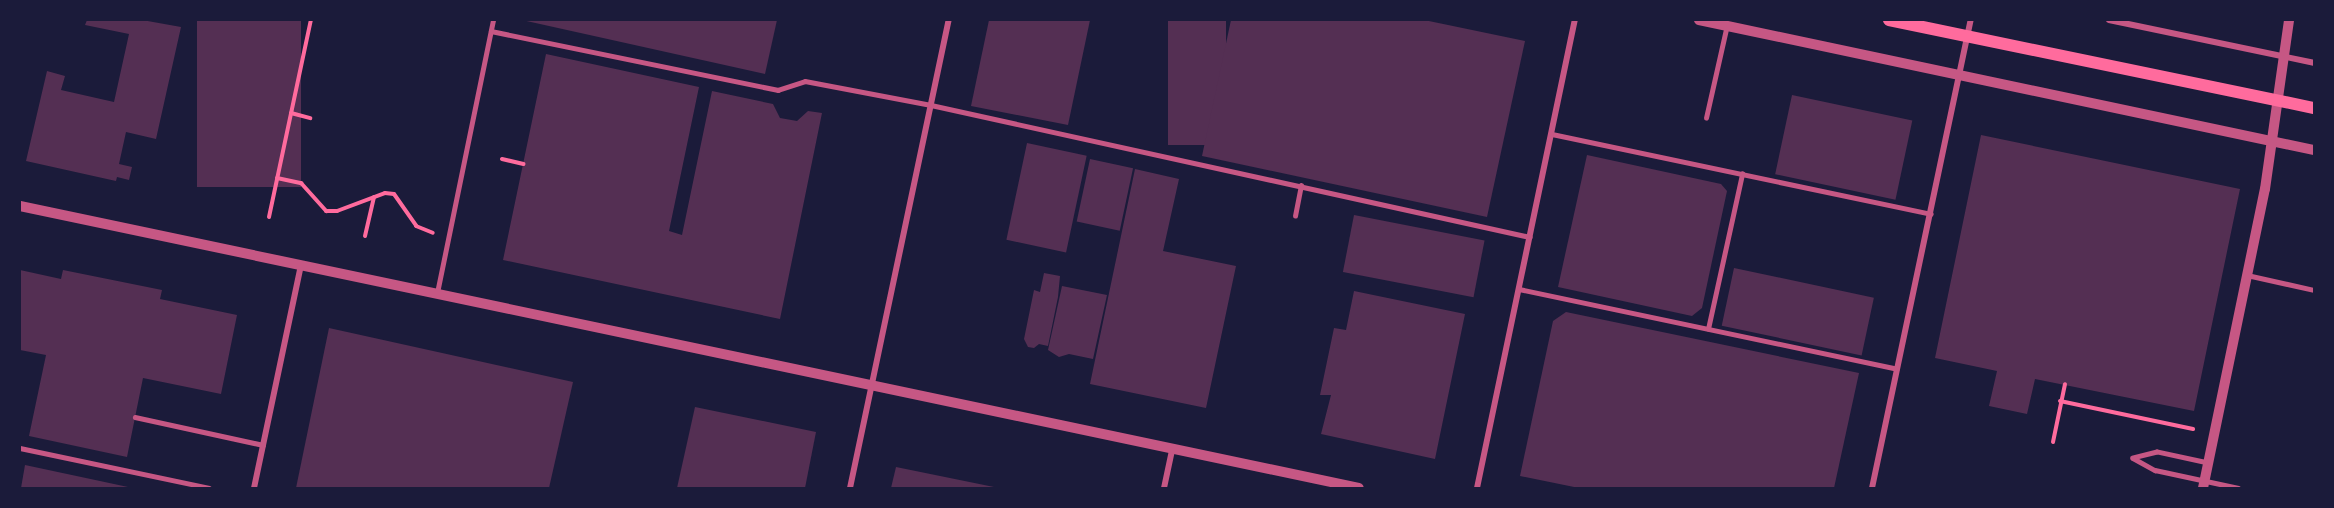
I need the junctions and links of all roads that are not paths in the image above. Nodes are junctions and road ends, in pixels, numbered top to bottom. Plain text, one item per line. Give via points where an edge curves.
1 (493, 20) edge
2 (949, 20) edge
3 (1575, 20) edge
4 (1700, 20) edge
5 (1889, 20) edge
6 (1971, 20) edge
7 (2109, 20) edge
8 (2289, 20) edge
9 (1727, 25) junction
10 (491, 32) junction
11 (1968, 36) junction
12 (2284, 57) junction
13 (2314, 63) edge
14 (1959, 76) junction
15 (2278, 101) junction
16 (931, 105) junction
17 (2314, 108) edge
18 (1706, 118) dead end
19 (1551, 134) junction
20 (2272, 141) junction
21 (2314, 150) edge
22 (1742, 174) junction
23 (1301, 186) junction
24 (20, 206) edge
25 (1930, 214) junction
26 (1295, 216) dead end
27 (1530, 237) junction
28 (301, 265) junction
29 (2247, 275) junction
30 (1519, 289) junction
31 (2314, 290) edge
32 (437, 293) junction
33 (1708, 329) junction
34 (1898, 369) junction
35 (872, 385) junction
36 (135, 417) dead end
37 (263, 444) junction
38 (20, 448) edge
39 (1172, 449) junction
40 (2208, 463) junction
41 (2203, 485) edge
42 (209, 489) edge
43 (254, 489) edge
44 (850, 489) edge
45 (1164, 489) edge
46 (1359, 489) edge
47 (1477, 489) edge
48 (1872, 489) edge
49 (2238, 489) edge

1 - 10 lane
2 - 16 street
3 - 19 street
4 - 9 street
5 - 11 main road
6 - 11 street
7 - 12 street
8 - 12 street
9 - 14 street
9 - 18 lane
10 - 16 lane via 778,90 805,81
10 - 32 lane
11 - 14 street
11 - 15 main road
12 - 13 street
12 - 15 street
14 - 20 street
14 - 25 street
15 - 17 main road
15 - 20 street
16 - 23 lane
16 - 35 street
19 - 22 lane
19 - 27 street
20 - 21 street
20 - 29 street
22 - 25 lane
22 - 33 lane
23 - 26 lane
23 - 27 lane
24 - 28 street
25 - 34 street
27 - 30 street
28 - 32 street
28 - 37 street
29 - 31 lane
29 - 40 street
30 - 33 lane
30 - 47 street
32 - 35 street
33 - 34 lane
34 - 48 street
35 - 39 street
35 - 44 street
36 - 37 lane
37 - 43 street
38 - 42 lane
39 - 45 street
39 - 46 street
40 - 41 street
40 - 41 lane via 2157,452 2133,458 2155,470
41 - 49 lane

